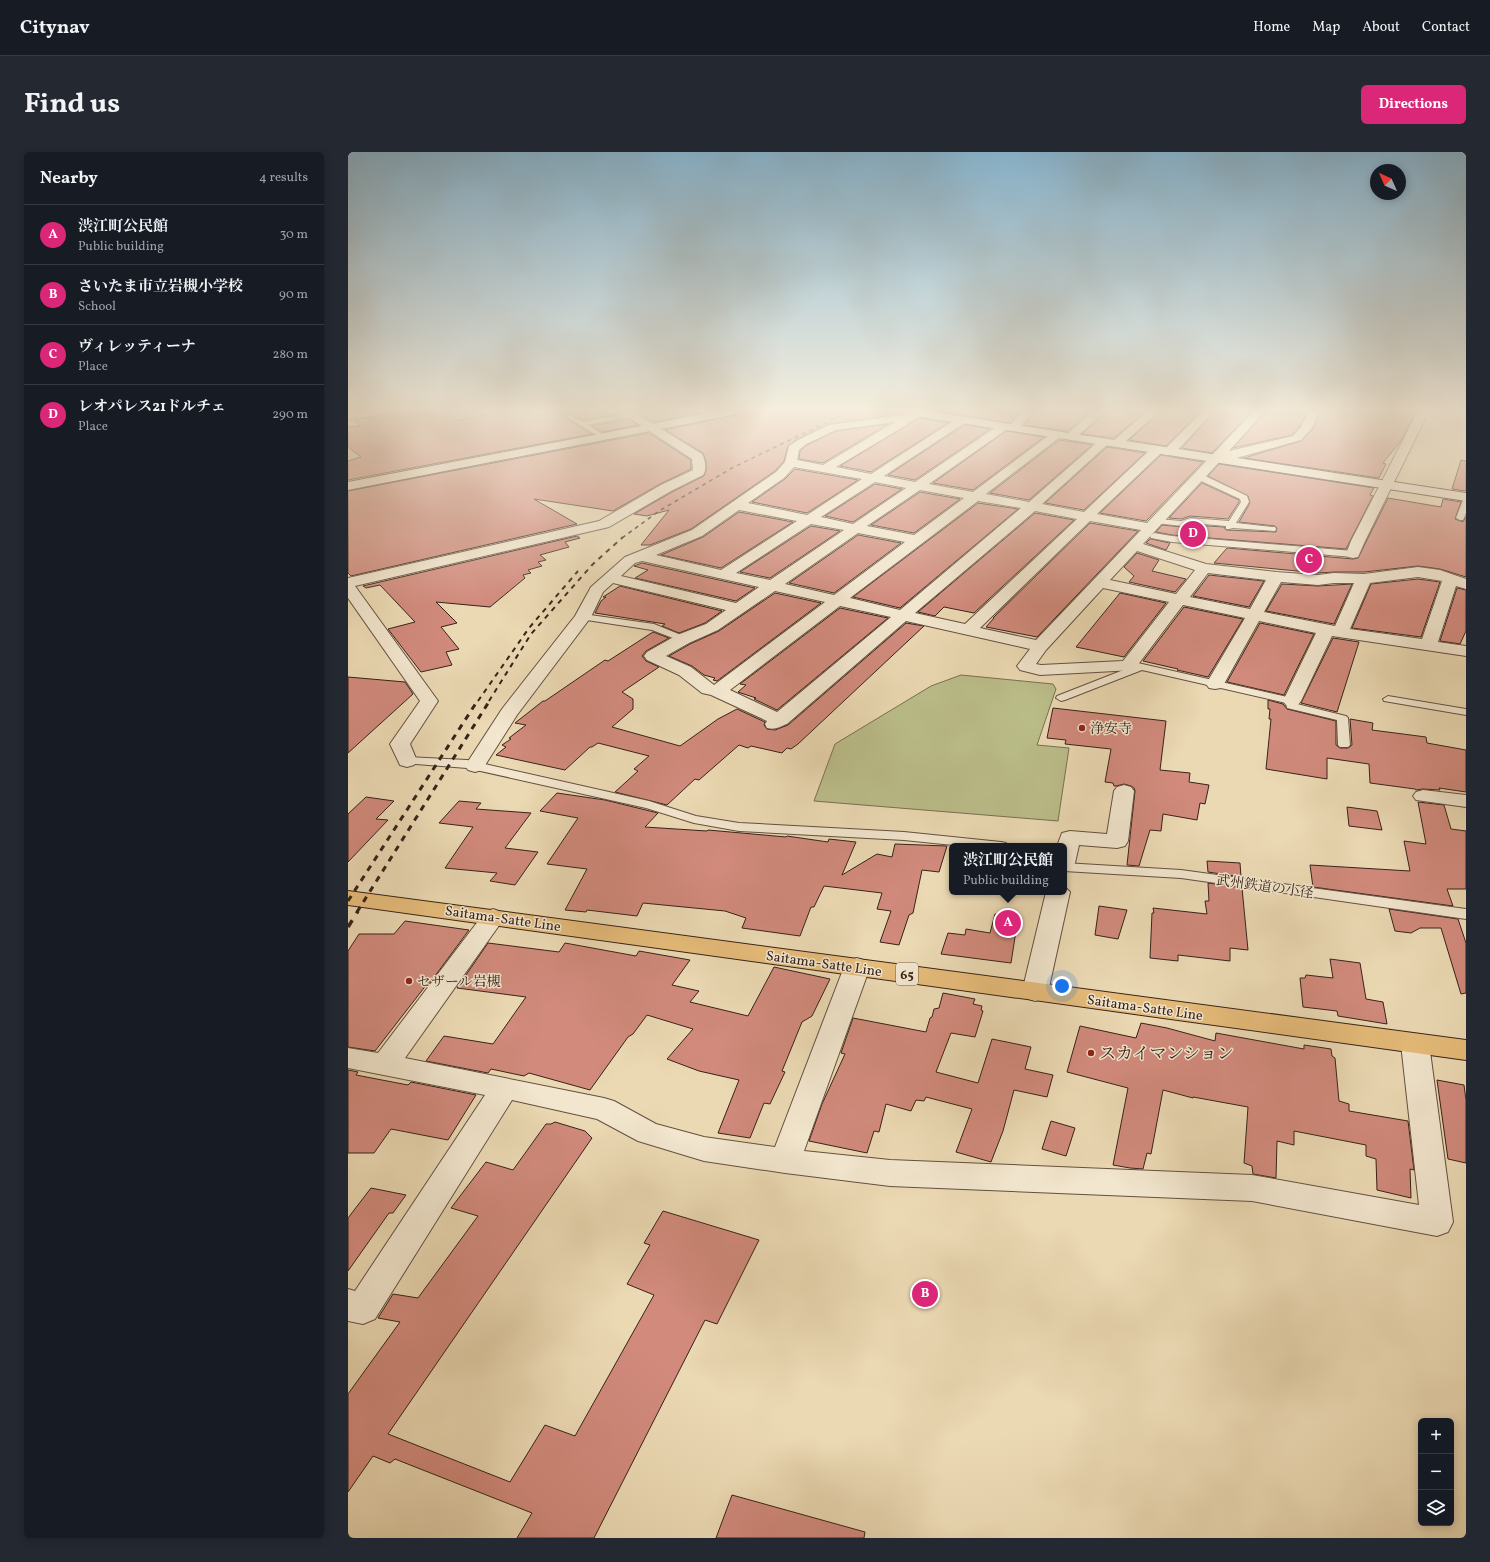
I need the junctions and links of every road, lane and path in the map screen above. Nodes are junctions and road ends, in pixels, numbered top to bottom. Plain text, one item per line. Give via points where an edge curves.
1 (402, 476) edge
2 (691, 476) edge
3 (779, 476) edge
4 (861, 476) edge
5 (878, 476) edge
6 (933, 476) edge
7 (1002, 476) edge
8 (1070, 476) edge
9 (1135, 476) edge
10 (1198, 476) joint
11 (1331, 476) edge
12 (1393, 476) edge
13 (874, 478) junction
14 (1388, 485) junction
15 (348, 486) edge
16 (916, 486) junction
17 (973, 497) junction
18 (1466, 497) edge
19 (1466, 502) edge
20 (736, 505) junction
21 (1031, 507) junction
22 (1087, 517) junction
23 (1460, 518) dead end
24 (809, 520) junction
25 (1230, 525) junction
26 (1155, 528) junction
27 (856, 529) junction
28 (1272, 529) dead end
29 (916, 540) junction
30 (1135, 546) junction
31 (1353, 554) joint
32 (641, 556) junction
33 (1204, 568) junction
34 (723, 575) junction
35 (1276, 577) junction
36 (610, 578) junction
37 (1364, 579) junction
38 (1459, 581) edge
39 (348, 583) edge
40 (1100, 583) junction
41 (773, 586) junction
42 (348, 587) edge
43 (838, 600) junction
44 (1180, 600) junction
45 (740, 608) junction
46 (904, 615) junction
47 (1256, 616) junction
48 (583, 617) junction
49 (968, 630) junction
50 (1333, 632) junction
51 (683, 639) junction
52 (1428, 645) junction
53 (1040, 646) junction
54 (1466, 651) edge
55 (1135, 666) junction
56 (1215, 684) junction
57 (717, 691) junction
58 (1061, 698) dead end
59 (1388, 699) dead end
60 (1292, 701) junction
61 (1466, 712) edge
62 (1344, 745) dead end
63 (407, 761) joint
64 (475, 766) junction
65 (1124, 791) dead end
66 (1423, 796) dead end
67 (1466, 801) edge
68 (972, 843) edge
69 (1067, 850) edge
70 (1067, 858) edge
71 (1057, 895) edge
72 (348, 898) edge
73 (1466, 914) edge
74 (493, 917) junction
75 (857, 967) junction
76 (1035, 992) junction
77 (1414, 1044) junction
78 (1466, 1050) edge
79 (348, 1058) edge
80 (385, 1065) junction
81 (505, 1088) junction
82 (785, 1161) junction
83 (348, 1305) edge

1 - 15 street
2 - 39 street via 604,524
3 - 20 street
4 - 13 street
5 - 13 street
6 - 16 street
7 - 17 street
8 - 21 street
9 - 22 street
10 - 25 lane via 1244,498 1245,502
10 - 26 street
11 - 14 street
12 - 14 street
13 - 16 street
13 - 24 street
14 - 18 street
14 - 31 street
16 - 17 street
16 - 27 street
17 - 21 street
17 - 29 street
19 - 23 lane
20 - 24 street
20 - 32 street via 697,533
21 - 22 street
21 - 46 street
22 - 26 street
22 - 49 street
24 - 27 street
24 - 34 street
25 - 26 lane via 1190,520 1182,524
25 - 28 lane
26 - 30 street
26 - 31 lane via 1172,539
27 - 29 street
27 - 41 street
29 - 43 street
30 - 33 street
30 - 40 street
32 - 34 street
32 - 36 street via 630,560
33 - 35 street
33 - 44 street
34 - 41 street
35 - 37 street via 1318,580
35 - 47 street
36 - 45 street
36 - 48 street via 596,590
37 - 38 street via 1418,572
37 - 50 street
38 - 52 street
40 - 44 street
40 - 53 street
41 - 43 street
41 - 45 street
42 - 63 street via 429,701 400,744
43 - 46 street
43 - 57 street
44 - 47 street
44 - 55 street
45 - 51 street via 712,627
46 - 49 street
46 - 57 street via 777,722
47 - 50 street
47 - 56 street
48 - 51 lane via 654,627
48 - 64 street via 509,713
49 - 53 street
50 - 52 street
50 - 60 street
51 - 57 street via 653,656 685,671 708,689
52 - 54 street
53 - 55 street via 1026,666 1040,670
55 - 56 lane
55 - 58 lane
56 - 60 lane
59 - 61 lane
60 - 62 lane via 1291,706 1342,718
63 - 64 lane
64 - 68 lane via 649,805 694,819 739,827 904,836
65 - 69 street via 1117,841 1070,838
66 - 67 street
70 - 73 lane, 武州鉄道の小径
71 - 76 street
72 - 74 main road, Saitama-Satte Line / 65
74 - 75 main road, Saitama-Satte Line / 65
74 - 80 street
75 - 76 main road, Saitama-Satte Line / 65
75 - 82 street
76 - 77 main road, Saitama-Satte Line / 65
77 - 78 main road, Saitama-Satte Line / 65
77 - 82 street via 1437,1222 1252,1188 890,1173
79 - 80 street
80 - 81 street
81 - 82 street via 604,1109 648,1133 704,1149
81 - 83 street via 362,1308

